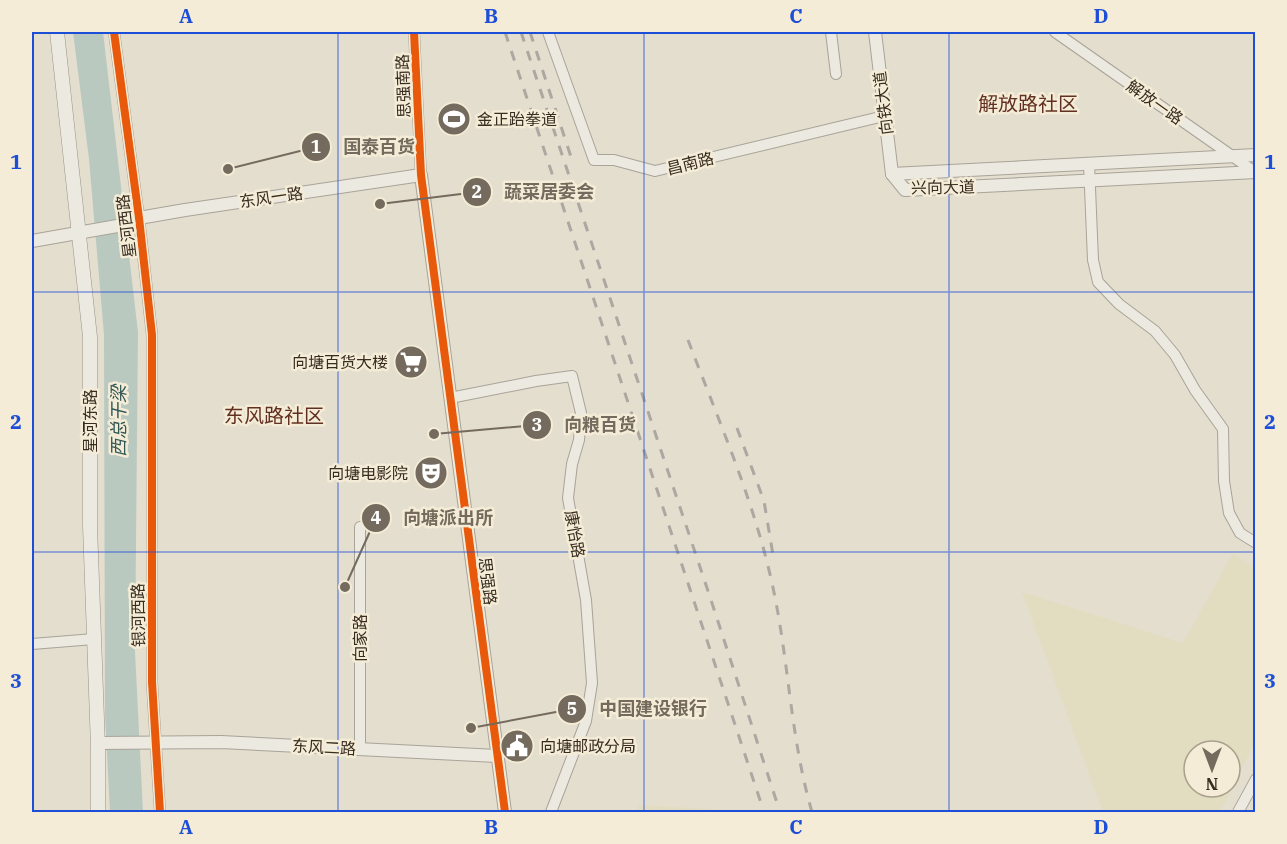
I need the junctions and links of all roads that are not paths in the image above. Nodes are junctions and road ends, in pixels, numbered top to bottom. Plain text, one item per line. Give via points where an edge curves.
1 (57, 32) edge
2 (114, 32) edge
3 (414, 32) edge
4 (548, 32) edge
5 (831, 32) edge
6 (875, 32) edge
7 (1056, 32) edge
8 (836, 74) dead end
9 (884, 116) junction
10 (1256, 155) edge
11 (1233, 156) junction
12 (1089, 164) junction
13 (1255, 172) edge
14 (892, 174) junction
15 (422, 175) junction
16 (1089, 181) junction
17 (139, 218) junction
18 (80, 233) junction
19 (32, 241) edge
20 (450, 398) junction
21 (152, 417) joint
22 (360, 527) dead end
23 (1256, 543) edge
24 (94, 639) junction
25 (32, 644) edge
26 (153, 742) junction
27 (101, 743) junction
28 (360, 748) junction
29 (497, 756) junction
30 (1256, 779) edge
31 (98, 813) edge
32 (160, 813) edge
33 (505, 813) edge
34 (551, 813) edge
35 (1238, 813) edge

1 - 18 main road, 星河东路
2 - 17 street, 星河西路
3 - 15 street, 思强南路
4 - 9 street, 昌南路 via 594,160 614,160 655,171
5 - 8 street
6 - 9 street, 向铁大道
7 - 11 street, 解放一路
9 - 14 street, 向铁大道
10 - 11 street, 兴向大道
11 - 12 street, 兴向大道
11 - 13 street, 解放一路
12 - 14 street, 兴向大道
12 - 16 street
13 - 16 street, 兴向大道
14 - 16 street, 兴向大道 via 906,190
15 - 17 street, 东风一路
15 - 20 street, 思强路
16 - 23 street via 1093,260 1098,282 1155,331 1223,429 1228,513 1240,533
17 - 18 street, 东风一路
17 - 21 street, 星河西路 via 152,335
18 - 19 street
18 - 24 main road, 星河东路 via 90,337
20 - 29 street, 思强路
20 - 34 street, 康怡路 via 572,376 581,413 568,498 586,600 592,683 586,721
21 - 26 street, 银河西路
22 - 28 street, 向家路
24 - 25 street
24 - 27 main road, 星河东路
26 - 27 street, 东风二路
26 - 28 street, 东风二路
26 - 32 street, 银河西路
27 - 31 main road, 星河东路
28 - 29 street, 东风二路
29 - 33 street, 思强路
30 - 35 street

